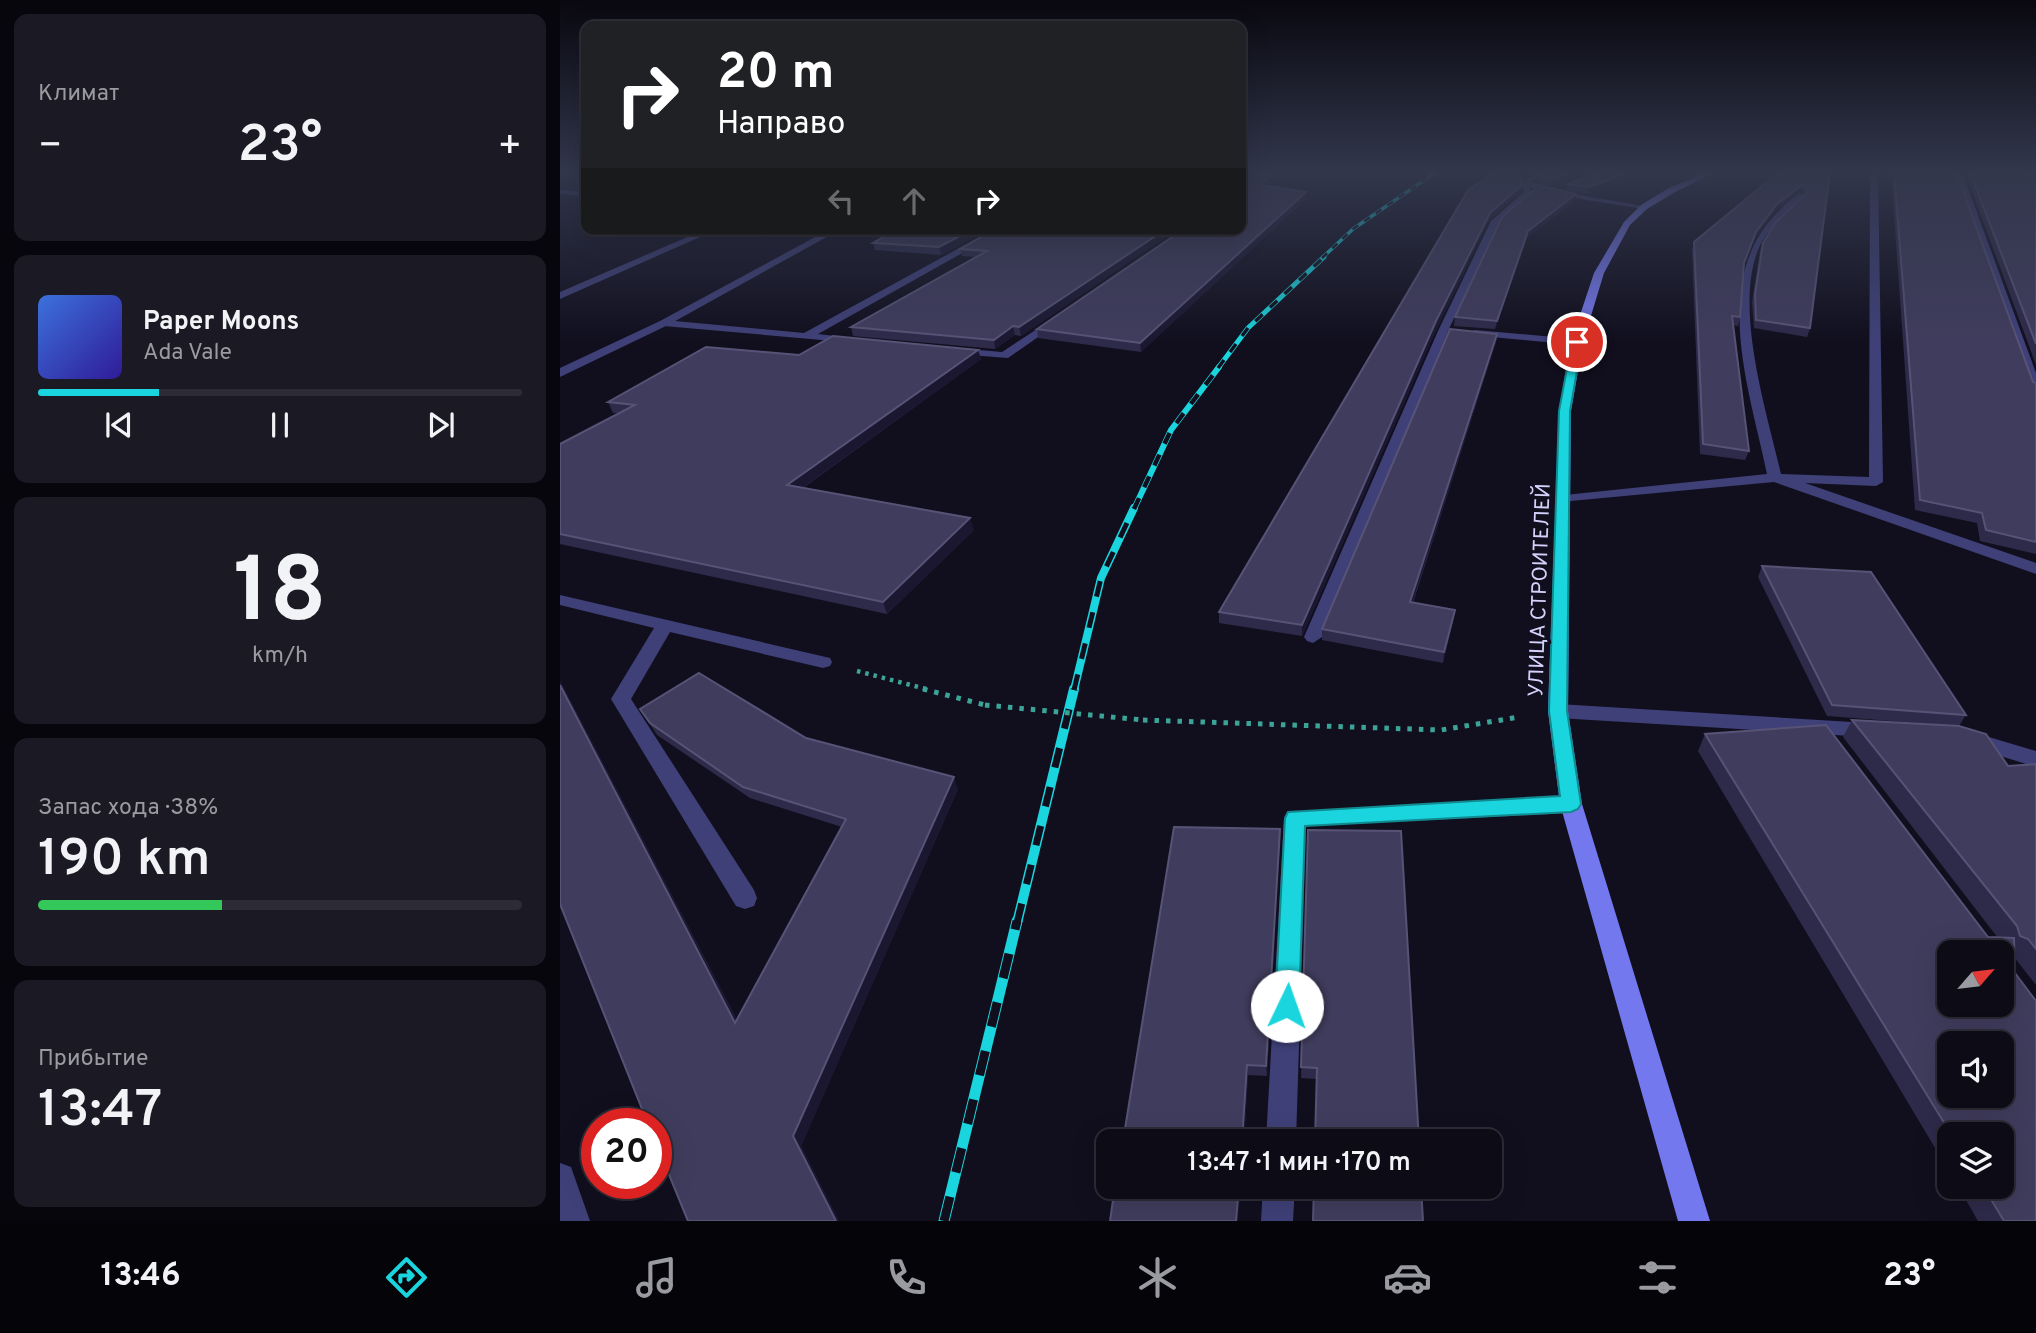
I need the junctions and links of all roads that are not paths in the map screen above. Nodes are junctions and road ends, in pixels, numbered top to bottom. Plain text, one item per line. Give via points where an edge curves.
1 (1491, 229) edge
2 (1624, 229) edge
3 (1768, 229) edge
4 (1874, 229) edge
5 (1978, 229) edge
6 (700, 235) edge
7 (826, 235) edge
8 (990, 235) edge
9 (560, 296) edge
10 (1072, 308) edge
11 (664, 323) junction
12 (1443, 331) junction
13 (805, 337) junction
14 (1577, 342) junction
15 (871, 343) edge
16 (937, 349) edge
17 (560, 373) edge
18 (2036, 390) edge
19 (1775, 478) junction
20 (1565, 499) junction
21 (2036, 569) edge
22 (560, 600) edge
23 (665, 625) junction
24 (1313, 637) dead end
25 (823, 663) road end
26 (1558, 711) junction
27 (1821, 728) junction
28 (1885, 731) edge
29 (1949, 733) edge
30 (1837, 749) edge
31 (2036, 759) edge
32 (1571, 804) junction
33 (745, 898) dead end
34 (1282, 1129) edge
35 (560, 1178) edge
36 (1279, 1199) edge
37 (574, 1221) edge
38 (1278, 1221) edge
39 (1694, 1221) edge

1 - 12 street
2 - 14 main road, УЛИЦА СТРОИТЕЛЕЙ via 1599,273
3 - 19 street via 1751,257 1745,323
4 - 19 street via 1876,482
5 - 18 street
6 - 9 street
7 - 11 street
8 - 13 street
10 - 16 street via 1004,356
11 - 13 street
11 - 17 street
12 - 14 street
12 - 24 street
13 - 15 street
14 - 20 main road, УЛИЦА СТРОИТЕЛЕЙ via 1564,411
19 - 20 street
19 - 21 street
20 - 26 main road, УЛИЦА СТРОИТЕЛЕЙ
22 - 23 street
23 - 25 street
23 - 33 street via 621,699
26 - 27 street
26 - 32 main road, УЛИЦА СТРОИТЕЛЕЙ
27 - 28 street
27 - 30 street
29 - 31 street
32 - 34 street via 1295,818
32 - 39 main road, УЛИЦА СТРОИТЕЛЕЙ
35 - 37 street
36 - 38 street

